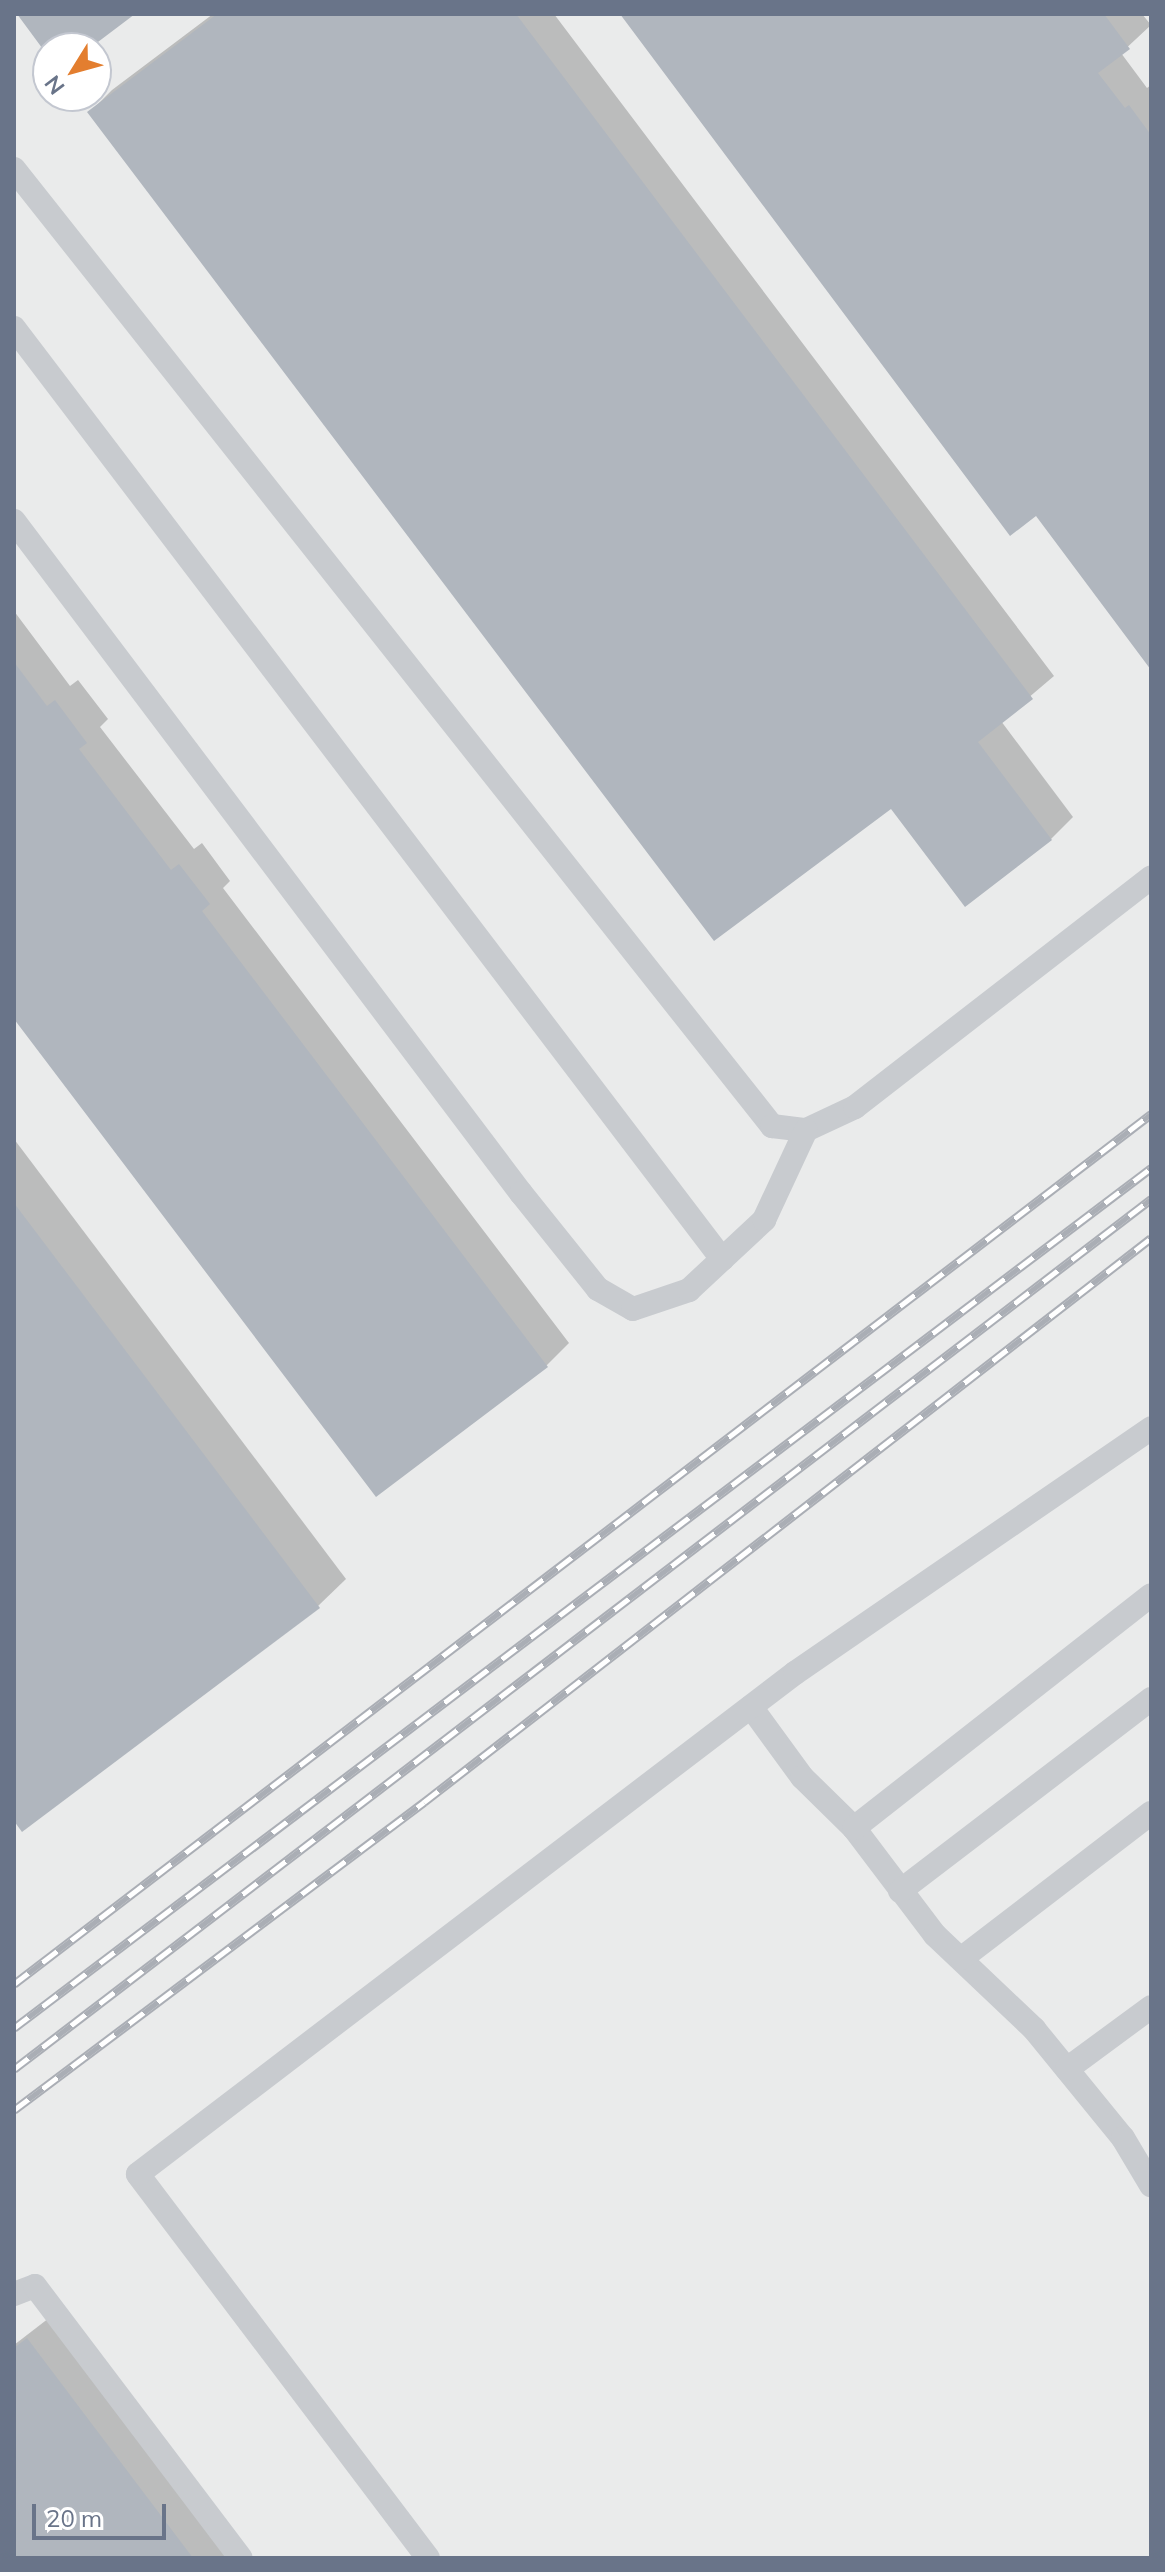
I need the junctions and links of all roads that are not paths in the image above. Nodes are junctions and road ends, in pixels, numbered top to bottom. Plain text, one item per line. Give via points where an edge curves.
1 (14, 169) edge
2 (14, 328) edge
3 (14, 521) edge
4 (1151, 877) edge
5 (806, 1130) junction
6 (722, 1259) junction
7 (1151, 1428) edge
8 (1151, 1595) edge
9 (1151, 1699) edge
10 (751, 1707) junction
11 (1151, 1813) edge
12 (854, 1828) junction
13 (900, 1891) junction
14 (962, 1958) junction
15 (1151, 2007) edge
16 (1067, 2069) junction
17 (1151, 2185) edge
18 (14, 2294) edge
19 (241, 2558) edge
20 (428, 2558) edge

1 - 5 lane via 772,1126
2 - 6 lane
3 - 6 lane via 598,1289 633,1309 689,1290
4 - 5 lane via 855,1107
5 - 6 lane via 764,1220
7 - 10 lane
8 - 12 lane
9 - 13 lane
10 - 12 lane via 802,1777
10 - 20 lane via 138,2174
11 - 14 lane
12 - 13 lane
13 - 14 lane via 935,1935
14 - 16 lane
15 - 16 lane
16 - 17 lane via 1123,2138
18 - 19 lane via 35,2286

